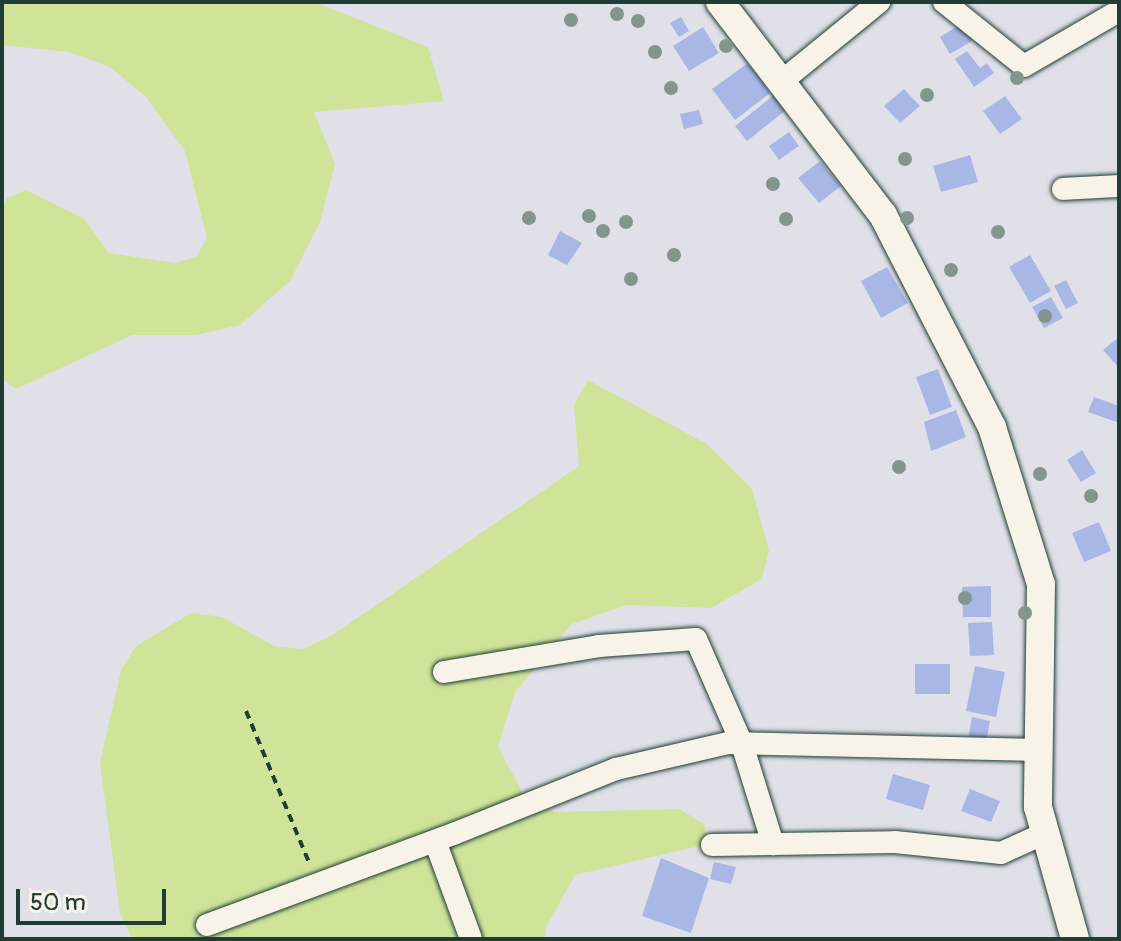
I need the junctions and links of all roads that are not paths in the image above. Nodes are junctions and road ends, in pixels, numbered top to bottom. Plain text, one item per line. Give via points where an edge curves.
1 (720, 2) edge
2 (879, 2) edge
3 (944, 2) edge
4 (1119, 11) edge
5 (781, 82) junction
6 (1119, 186) edge
7 (1063, 189) dead end
8 (444, 672) dead end
9 (742, 744) junction
10 (1039, 750) junction
11 (1045, 833) junction
12 (435, 841) junction
13 (773, 844) junction
14 (712, 845) dead end
15 (207, 925) dead end
16 (471, 939) edge
17 (1075, 939) edge

1 - 5 street
2 - 5 street
3 - 4 street via 1024,66
5 - 10 street via 883,215 992,427 1041,584
6 - 7 street
8 - 9 street via 599,646 696,639
9 - 10 street
9 - 12 street via 616,769
9 - 13 street
10 - 11 street via 1038,807
11 - 13 street via 1001,853 895,842
11 - 17 street
12 - 15 street
12 - 16 street
13 - 14 street

